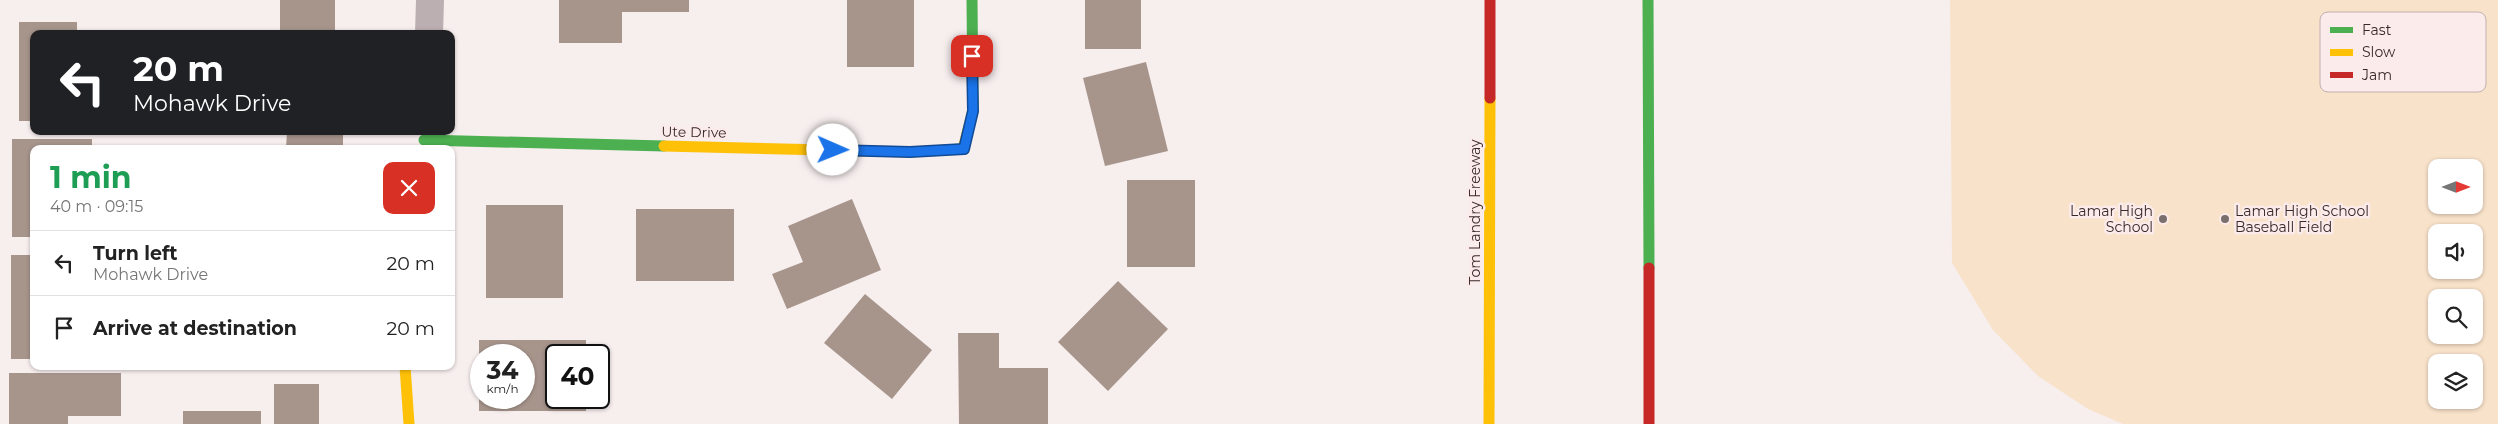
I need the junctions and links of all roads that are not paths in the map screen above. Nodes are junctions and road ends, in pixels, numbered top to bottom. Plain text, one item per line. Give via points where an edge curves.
1 (430, 0) edge
2 (972, 0) edge
3 (1490, 0) edge
4 (1648, 0) edge
5 (429, 30) edge
6 (423, 140) edge
7 (405, 370) edge
8 (409, 424) edge
9 (1489, 424) edge
10 (1649, 424) edge

1 - 5 street
2 - 6 main road, Ute Drive via 973,111 964,149 910,152
3 - 9 main road, Tom Landry Freeway
4 - 10 main road
7 - 8 main road

